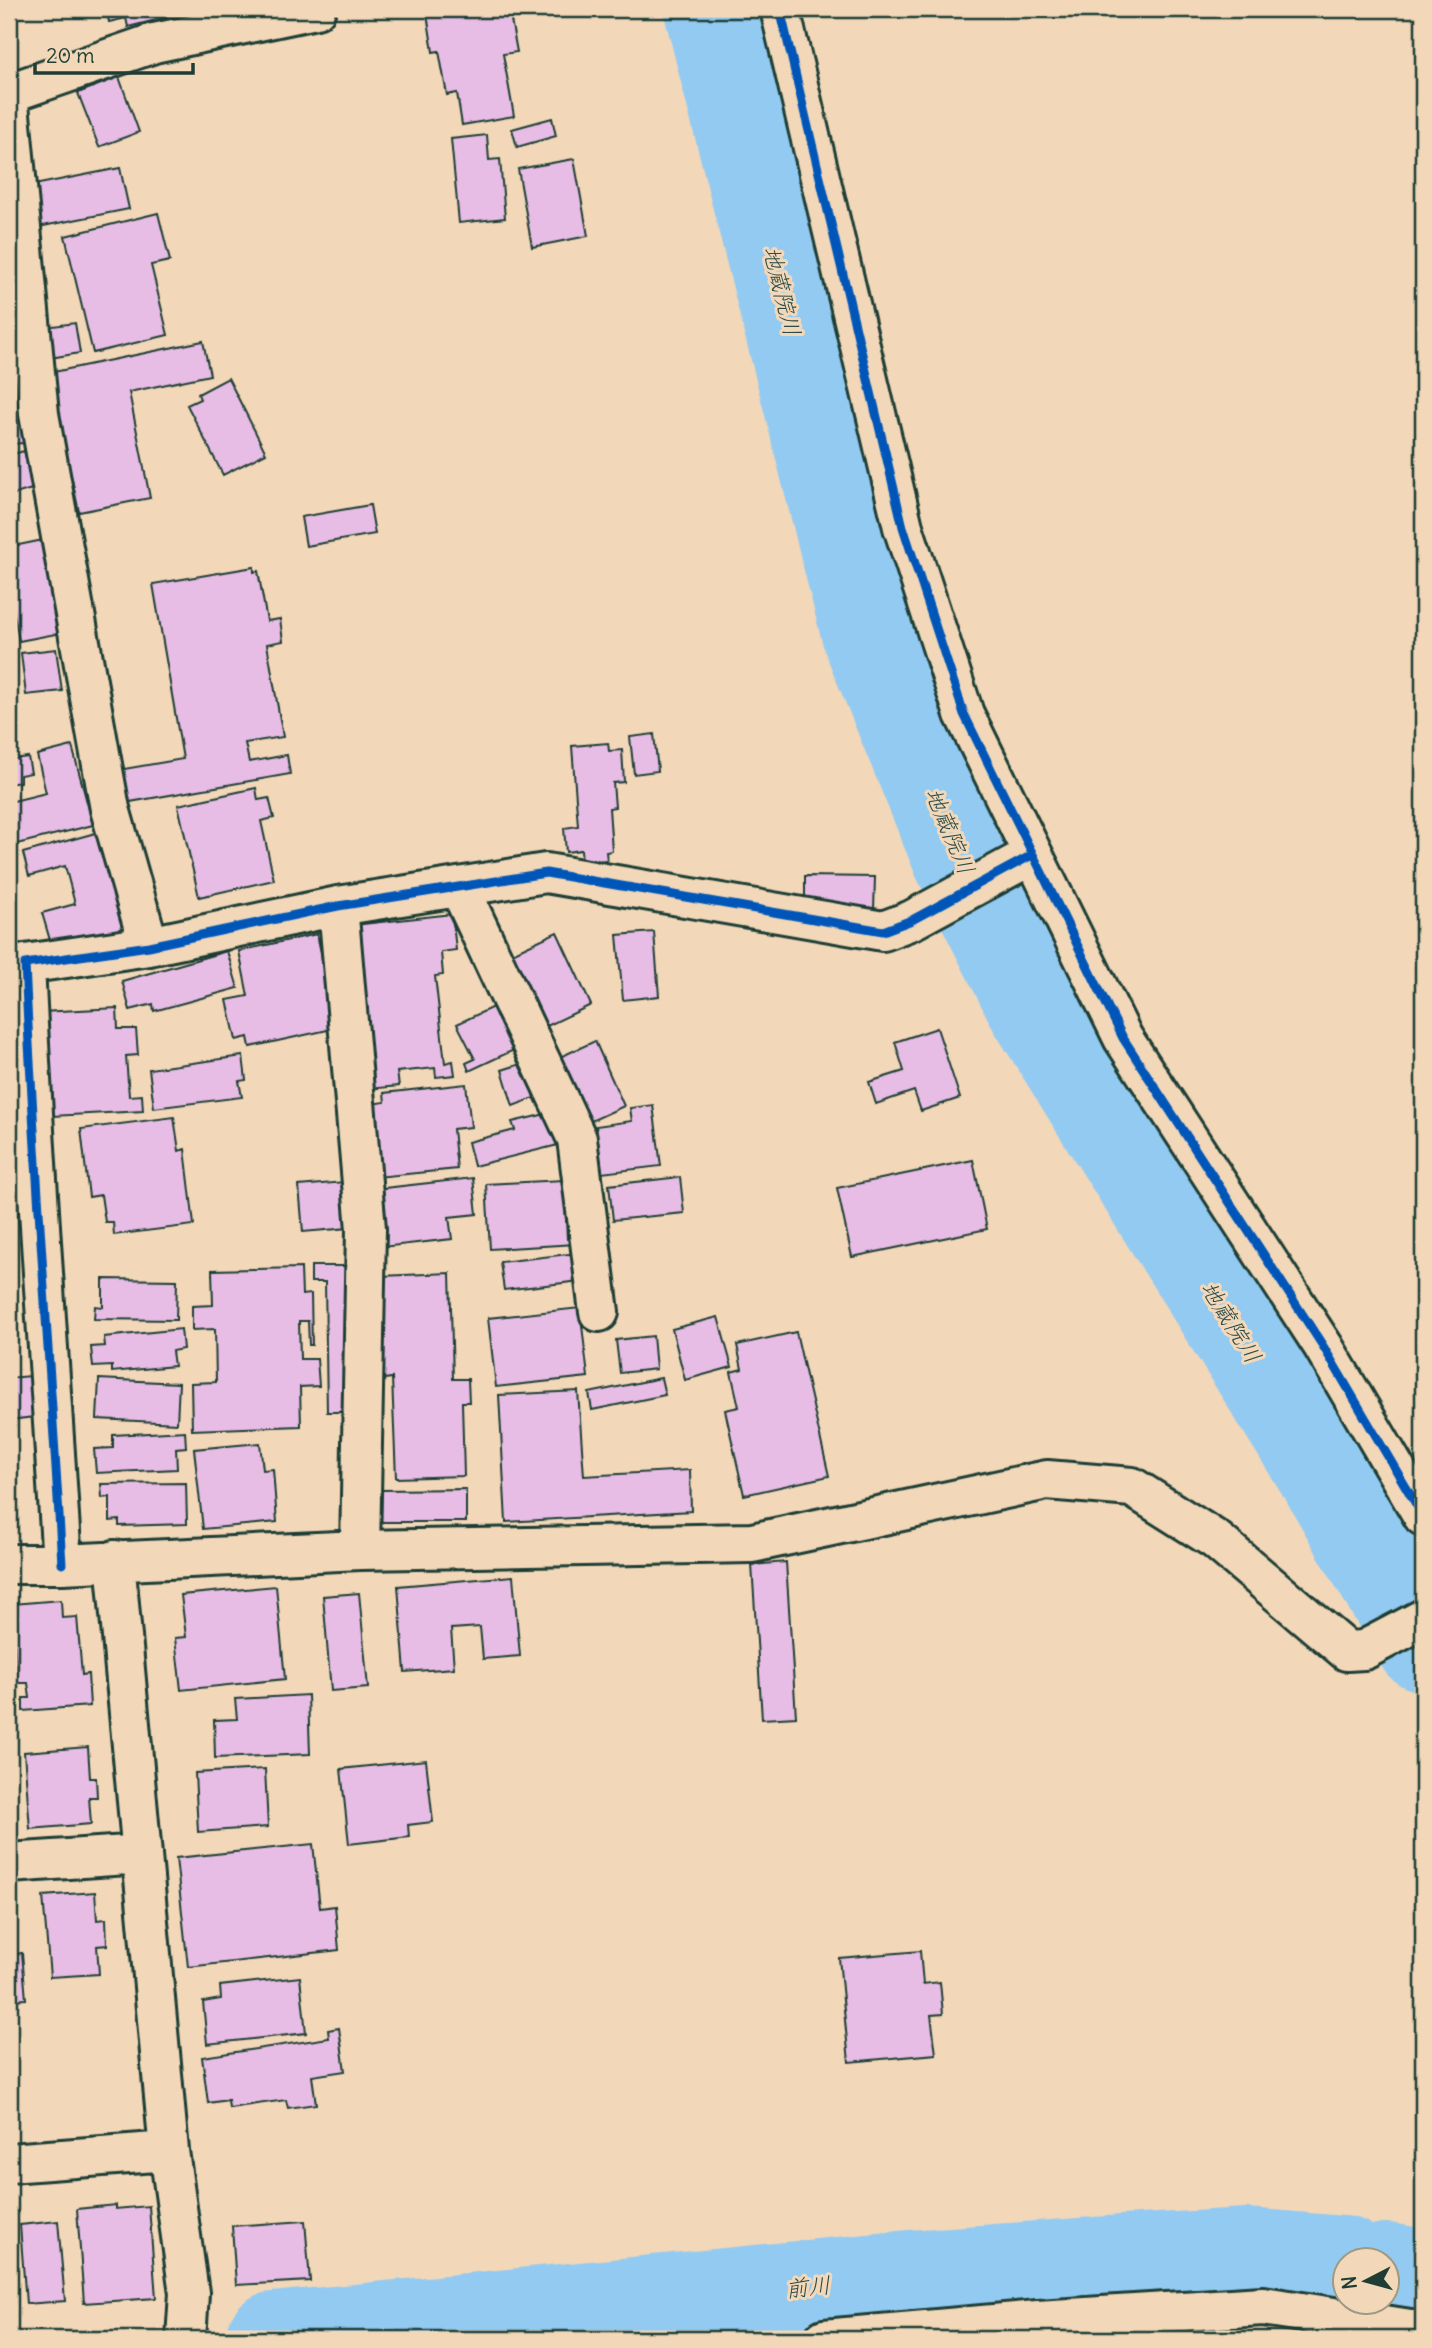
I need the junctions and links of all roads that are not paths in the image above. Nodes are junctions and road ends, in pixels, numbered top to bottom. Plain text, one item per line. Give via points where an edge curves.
1 (316, 9) edge
2 (780, 9) edge
3 (9, 93) edge
4 (9, 104) edge
5 (1024, 859) junction
6 (459, 887) junction
7 (338, 906) junction
8 (149, 946) junction
9 (17, 966) edge
10 (20, 1117) edge
11 (599, 1312) dead end
12 (1423, 1516) edge
13 (360, 1550) junction
14 (115, 1560) junction
15 (9, 1564) edge
16 (62, 1564) junction
17 (1423, 1619) edge
18 (142, 1854) junction
19 (9, 1863) edge
20 (169, 2151) junction
21 (9, 2163) edge
22 (1264, 2323) edge
23 (1039, 2329) edge
24 (1423, 2331) edge
25 (186, 2339) edge
26 (825, 2339) edge

1 - 3 street via 154,43
2 - 5 street via 902,527 964,714
4 - 8 street via 39,414 110,809
5 - 6 street via 883,931 546,873
5 - 12 street via 1123,1038 1323,1346
6 - 7 street
6 - 11 street via 577,1139
7 - 8 street
7 - 13 street via 366,1228
8 - 9 street
9 - 10 street
10 - 16 street via 44,1267
13 - 14 street
13 - 17 street via 752,1543 1047,1480 1132,1487 1216,1540 1347,1651 1364,1650
14 - 16 street
14 - 18 street
15 - 16 street
18 - 19 street
18 - 20 street
20 - 21 street
20 - 25 street via 189,2293
22 - 23 street
22 - 24 street
23 - 26 street

